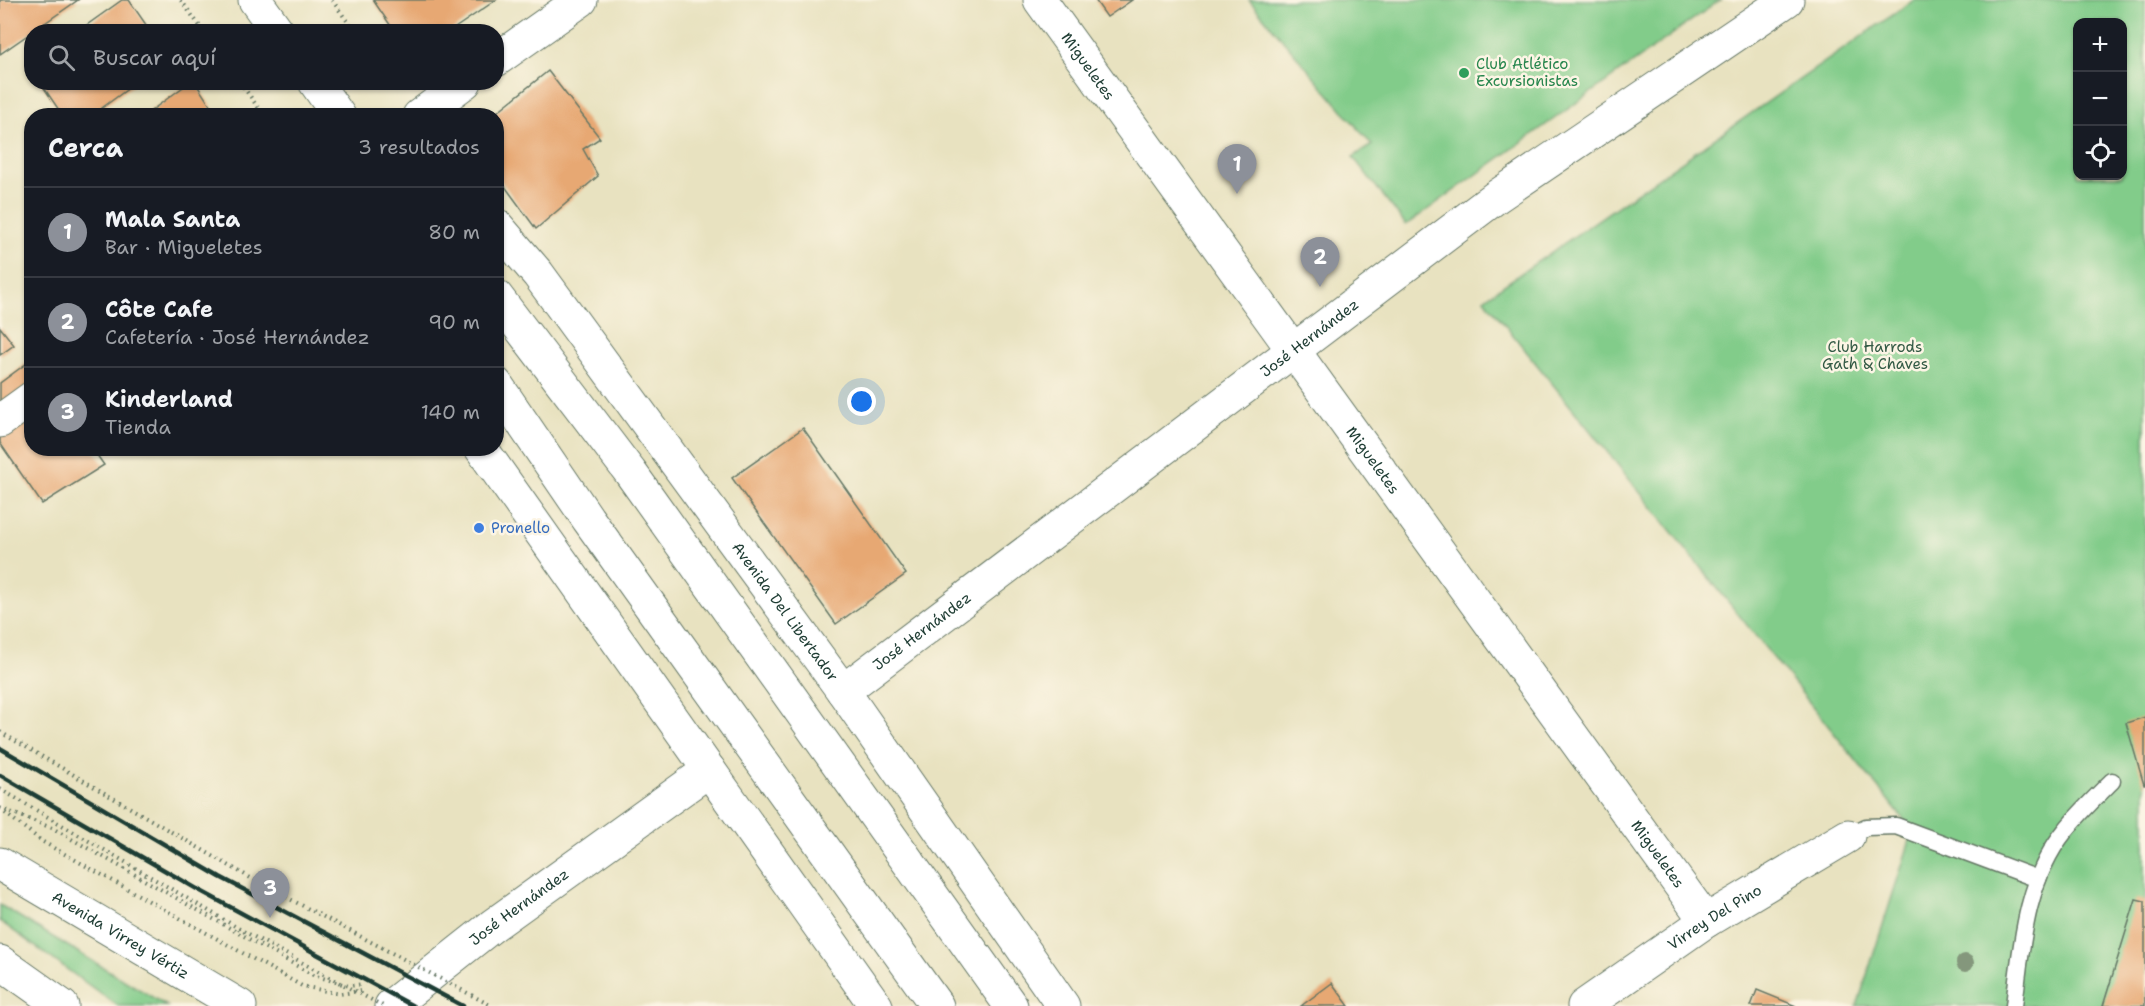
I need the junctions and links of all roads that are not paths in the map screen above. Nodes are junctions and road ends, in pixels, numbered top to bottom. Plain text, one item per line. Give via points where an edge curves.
1 (255, 0) edge
2 (581, 0) edge
3 (1040, 0) edge
4 (1787, 0) edge
5 (272, 24) edge
6 (504, 54) edge
7 (321, 90) edge
8 (454, 90) edge
9 (333, 108) edge
10 (430, 108) edge
11 (504, 234) edge
12 (504, 307) edge
13 (1292, 352) junction
14 (504, 396) edge
15 (24, 404) edge
16 (0, 421) edge
17 (487, 456) edge
18 (843, 691) junction
19 (710, 770) junction
20 (2112, 781) dead end
21 (1848, 836) joint
22 (0, 864) edge
23 (2038, 879) junction
24 (1706, 921) junction
25 (0, 962) edge
26 (392, 1003) edge
27 (62, 1006) edge
28 (240, 1006) edge
29 (876, 1006) edge
30 (937, 1006) edge
31 (1011, 1006) edge
32 (1063, 1006) edge
33 (1584, 1006) edge
34 (2014, 1006) edge

1 - 5 street
2 - 6 street
3 - 13 street, Migueletes
4 - 13 street, José Hernández via 1497,197
7 - 9 street
8 - 10 street
11 - 18 street, Avenida Del Libertador via 538,274
12 - 31 street via 630,472
13 - 18 street, José Hernández
13 - 24 street, Migueletes
14 - 30 street
15 - 16 street
17 - 19 street
18 - 32 street, Avenida Del Libertador
19 - 26 street, José Hernández via 492,926
19 - 29 street
20 - 23 lane via 2063,833
21 - 23 lane via 1866,827 1896,826
21 - 24 street, Virrey Del Pino
22 - 28 street, Avenida Virrey Vértiz
23 - 34 lane via 2022,938
24 - 33 street, Virrey Del Pino
25 - 27 street

